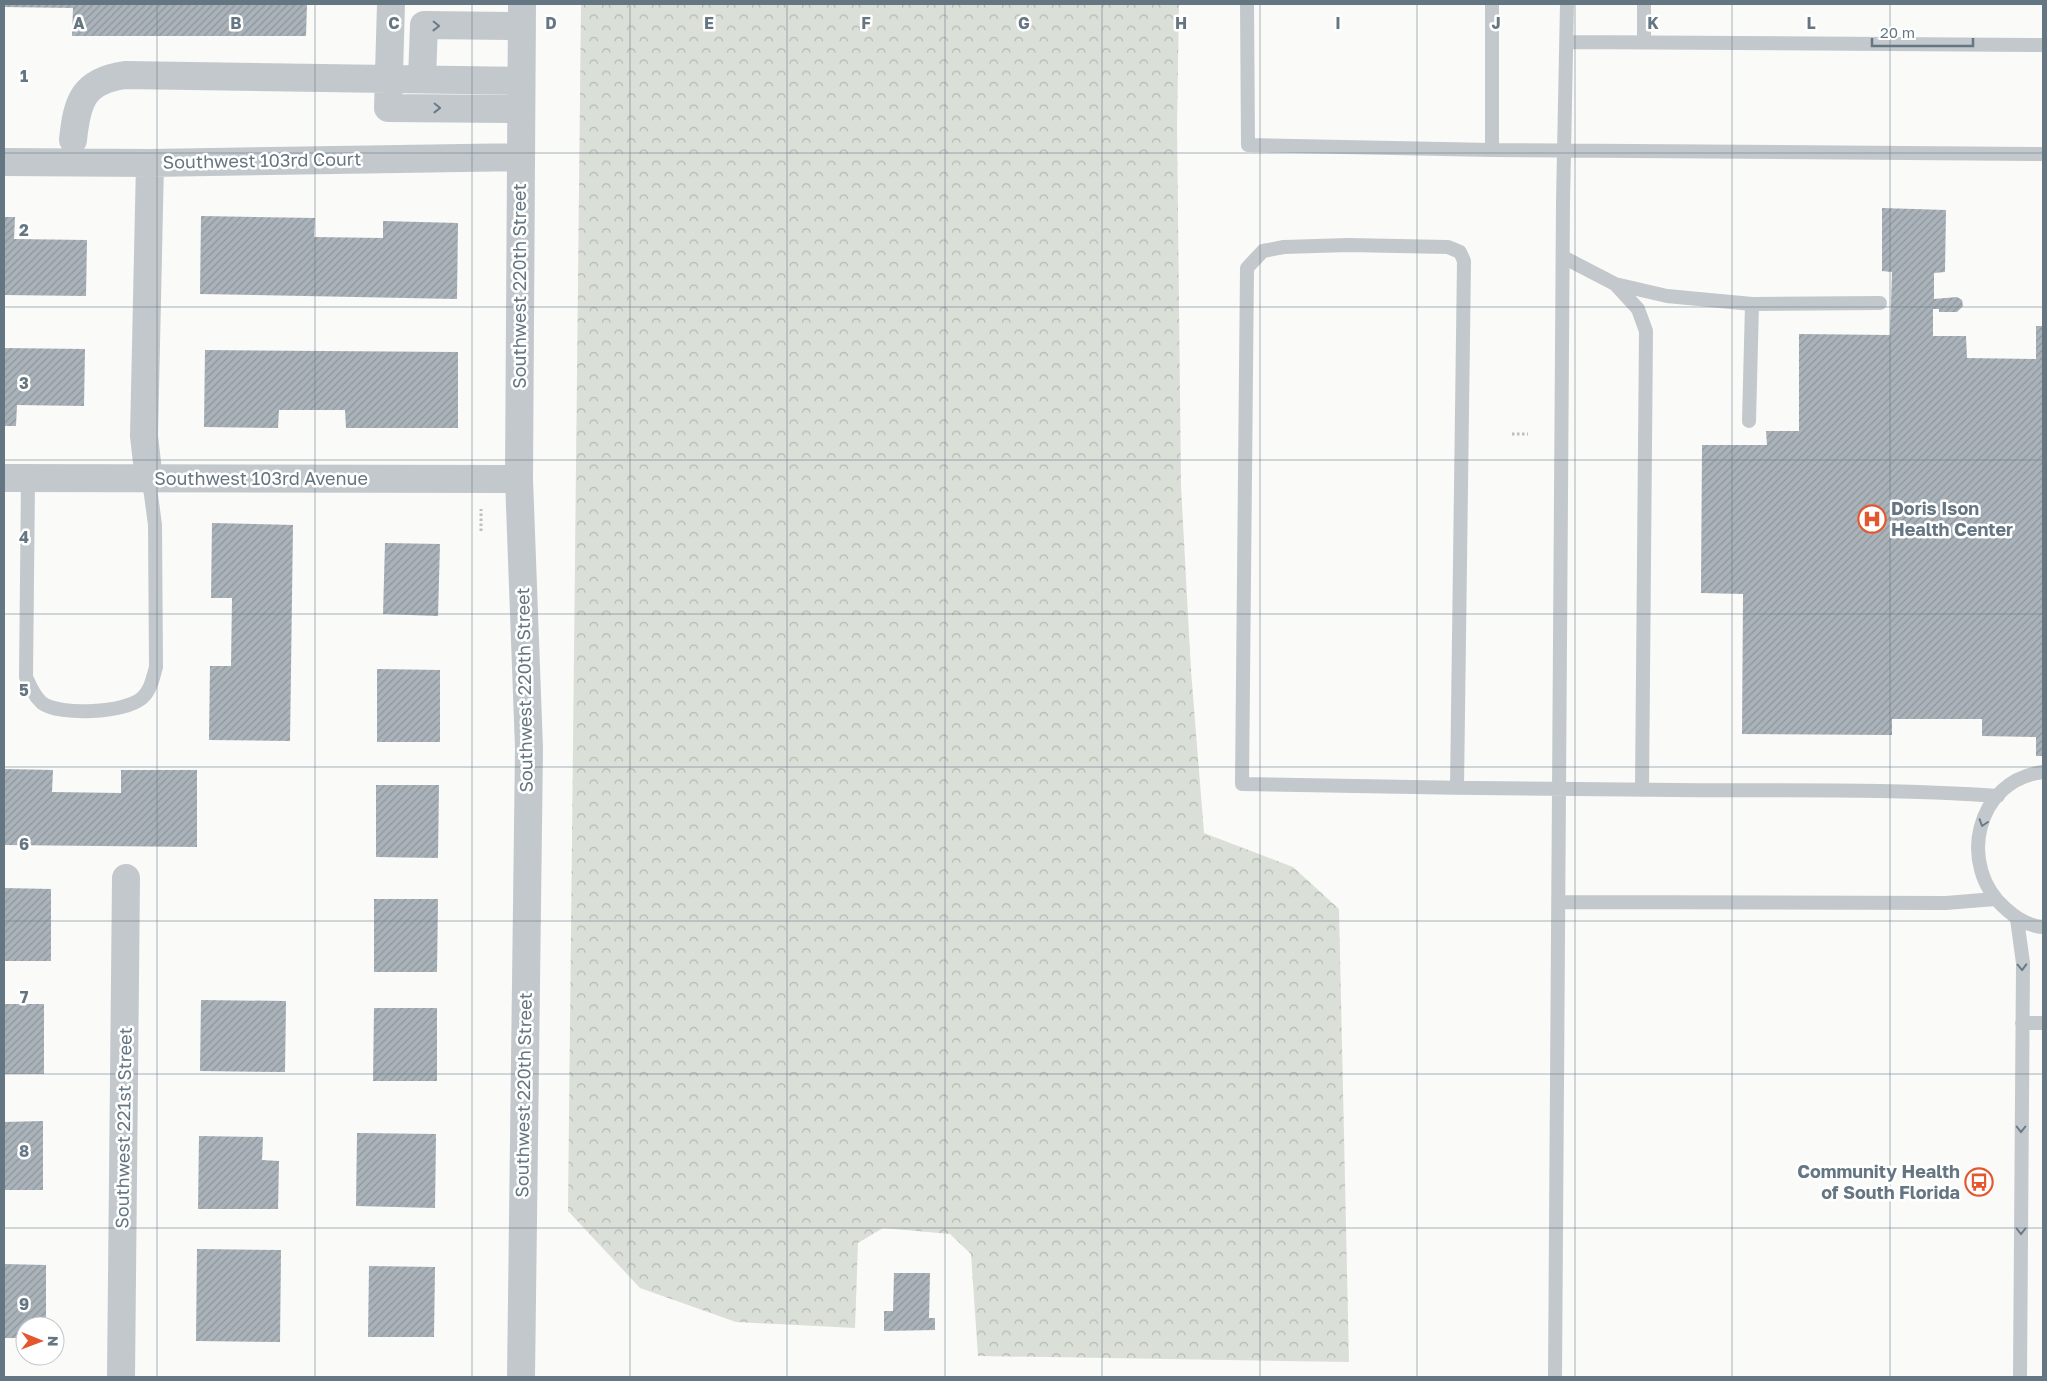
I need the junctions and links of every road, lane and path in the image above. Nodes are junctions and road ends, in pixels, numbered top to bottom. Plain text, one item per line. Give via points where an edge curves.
1 (391, 4) edge
2 (1247, 4) edge
3 (1492, 4) edge
4 (1567, 4) edge
5 (1644, 4) edge
6 (522, 15) edge
7 (1567, 42) junction
8 (1644, 42) junction
9 (2043, 45) edge
10 (389, 79) junction
11 (422, 79) junction
12 (521, 82) junction
13 (521, 109) junction
14 (73, 140) dead end
15 (1492, 150) junction
16 (1565, 150) junction
17 (2043, 154) edge
18 (521, 157) junction
19 (4, 162) edge
20 (150, 163) junction
21 (1563, 257) junction
22 (1615, 284) junction
23 (1880, 303) dead end
24 (1752, 304) junction
25 (1749, 421) dead end
26 (1512, 434) dead end
27 (1528, 434) dead end
28 (16, 479) edge
29 (519, 479) junction
30 (149, 480) junction
31 (482, 503) dead end
32 (481, 531) dead end
33 (2043, 772) edge
34 (1457, 788) junction
35 (1560, 789) junction
36 (1642, 790) junction
37 (1998, 796) junction
38 (126, 878) dead end
39 (1994, 899) junction
40 (1559, 902) junction
41 (2017, 919) junction
42 (2043, 927) edge
43 (2022, 1023) junction
44 (2043, 1023) edge
45 (121, 1377) edge
46 (521, 1377) edge
47 (1555, 1377) edge
48 (2020, 1377) edge

1 - 10 street
2 - 15 lane via 1248,146
3 - 15 lane
4 - 7 lane
5 - 8 lane
11 -> 6 street via 424,25
6 - 12 street, Southwest 220th Street
7 - 8 lane
7 - 16 lane
8 - 9 lane
10 - 11 street
10 -> 13 street via 388,108
10 - 14 street via 108,77 90,87 80,101
11 - 12 street
12 - 13 street, Southwest 220th Street
13 - 18 street, Southwest 220th Street
15 - 16 lane
16 - 17 lane
16 - 21 lane
18 - 20 street, Southwest 103rd Court
18 - 29 street, Southwest 220th Street
19 - 20 street, Southwest 103rd Court
20 - 30 street via 144,436
21 - 22 lane
21 - 35 lane
22 - 24 lane via 1667,296
22 - 36 lane via 1638,309 1646,331
23 - 24 lane
24 - 25 lane
26 - 27 path
28 - 30 street, Southwest 103rd Avenue
28 - 30 lane via 26,676 33,692 43,703 63,710 124,708 142,698 151,684 156,667 154,525
29 - 30 street, Southwest 103rd Avenue
29 - 46 street, Southwest 220th Street via 529,748
31 - 32 path
33 - 37 lane via 2015,781
34 - 34 lane via 1242,784 1247,268 1263,252 1284,247 1448,246 1460,252 1464,261
34 - 35 lane
35 - 36 lane
35 - 40 lane
36 - 37 lane via 1946,792
37 -> 39 lane via 1985,814 1978,836 1977,858 1983,880
38 - 45 street, Southwest 221st Street
39 - 40 lane via 1946,903
39 - 41 lane
40 - 47 lane
41 - 42 lane
41 -> 43 lane via 2023,963
43 - 44 lane
43 -> 48 lane

